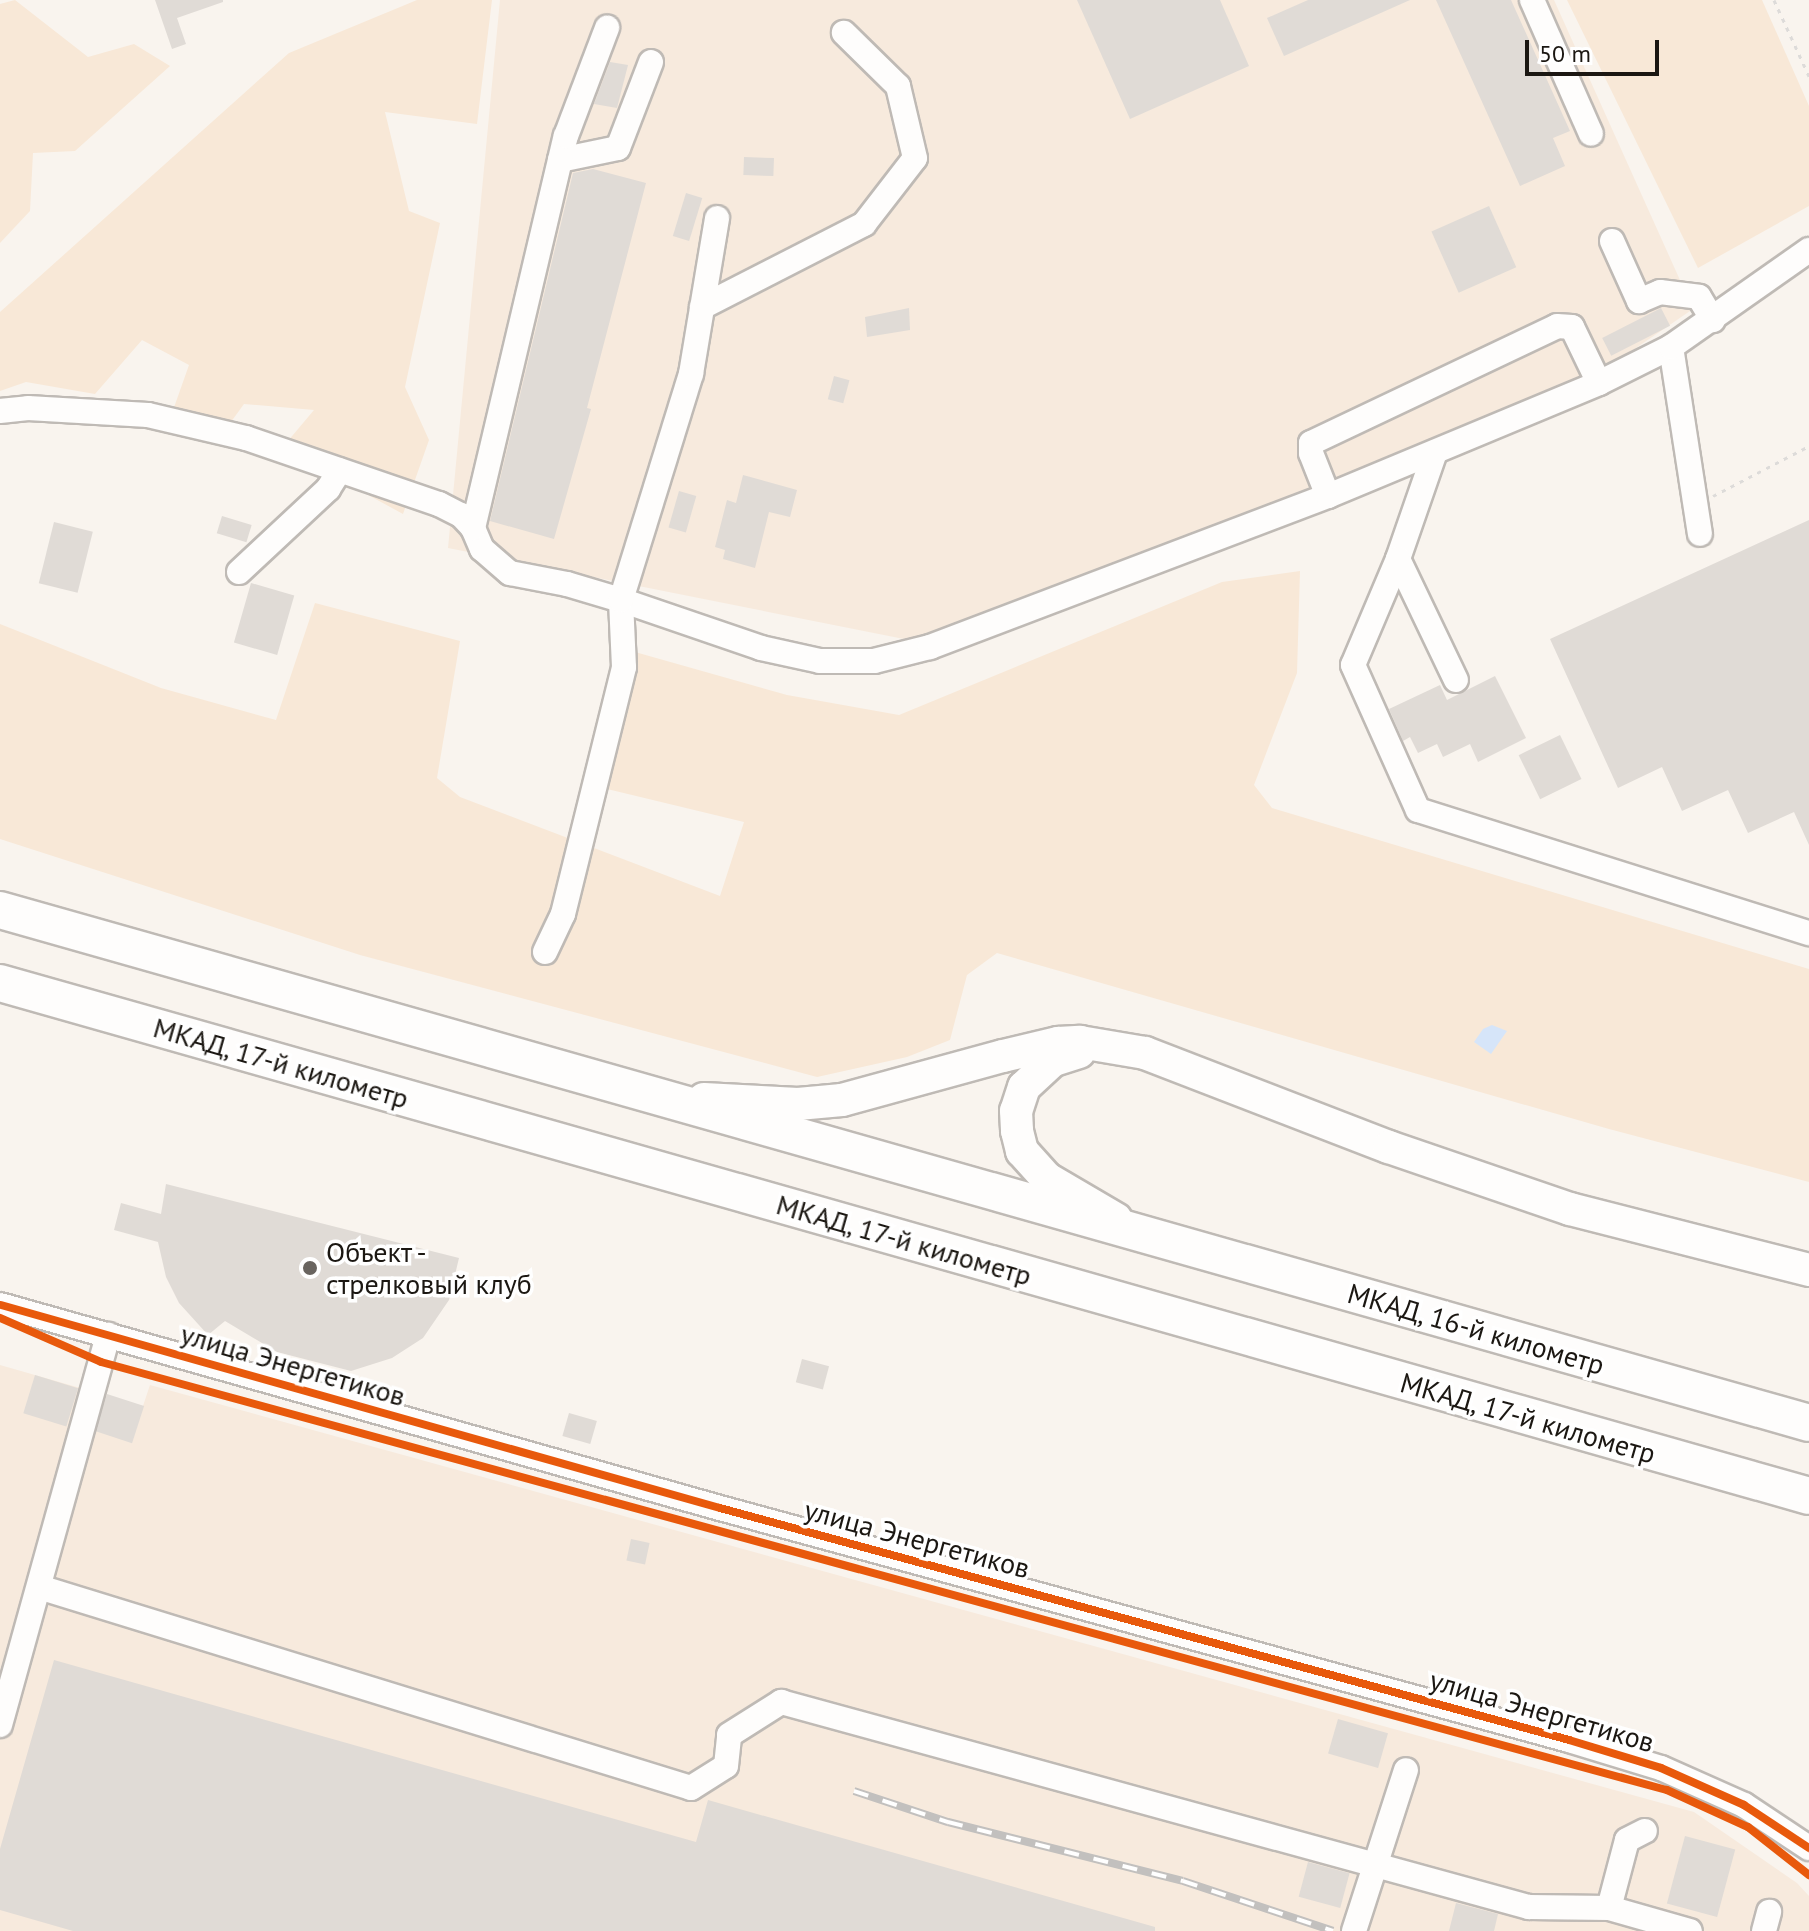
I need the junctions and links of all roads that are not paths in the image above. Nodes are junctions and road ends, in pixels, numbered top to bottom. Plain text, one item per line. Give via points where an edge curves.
1 (1532, 0) edge
2 (607, 28) dead end
3 (844, 33) dead end
4 (651, 62) dead end
5 (1591, 134) dead end
6 (560, 160) junction
7 (717, 218) dead end
8 (1612, 241) dead end
9 (1809, 250) edge
10 (702, 307) junction
11 (1713, 320) junction
12 (1671, 347) junction
13 (1599, 383) junction
14 (0, 411) edge
15 (1435, 452) junction
16 (340, 470) junction
17 (1328, 496) junction
18 (473, 528) junction
19 (1700, 534) dead end
20 (1398, 559) junction
21 (239, 572) dead end
22 (621, 600) junction
23 (1456, 680) dead end
24 (0, 910) edge
25 (1809, 933) edge
26 (545, 952) dead end
27 (0, 983) edge
28 (1107, 1047) junction
29 (641, 1093) junction
30 (1142, 1235) junction
31 (1809, 1270) edge
32 (0, 1305) edge
33 (108, 1335) junction
34 (1809, 1423) edge
35 (1809, 1496) edge
36 (39, 1587) junction
37 (0, 1726) edge
38 (1406, 1770) dead end
39 (1645, 1831) dead end
40 (1809, 1848) edge
41 (1377, 1864) junction
42 (1609, 1908) junction
43 (1354, 1931) edge
44 (1690, 1931) edge

1 - 5 street
2 - 6 street
3 - 10 street via 898,86 915,158 864,224
4 - 6 street via 618,148
6 - 18 street
7 - 10 street
8 - 11 street via 1639,301 1660,292 1699,297
9 - 11 street
10 - 22 street via 691,374
11 - 12 street
12 - 13 street
12 - 19 street
13 - 15 street
13 - 17 street via 1572,327 1557,326 1311,443
14 - 16 street via 148,415 246,438
15 - 17 street
15 - 20 street
16 - 18 street via 439,504
16 - 21 street via 328,489
17 - 22 street via 930,647 874,661 820,661 761,648
18 - 22 street via 482,549 510,573
20 - 23 street
20 - 25 street via 1353,665 1418,810
22 - 26 street via 624,667 563,914
24 - 29 highway
27 - 35 highway, МКАД, 17-й километр
28 - 29 main road via 1058,1043 842,1100 747,1103
28 - 30 main road via 1073,1053 1036,1073 1024,1087 1016,1111 1017,1131 1022,1151 1046,1178
28 - 31 main road via 1145,1053 1389,1147 1570,1209
29 - 30 highway
30 - 34 highway, МКАД, 16-й километр
32 - 33 street, улица Энергетиков
33 - 36 street
33 - 40 street, улица Энергетиков via 1569,1740 1661,1768 1744,1805
36 - 37 street
36 - 41 street via 691,1788 726,1766 729,1735 781,1702
38 - 41 street
39 - 42 street via 1627,1840
41 - 42 street via 1529,1907
41 - 43 street
42 - 44 street

